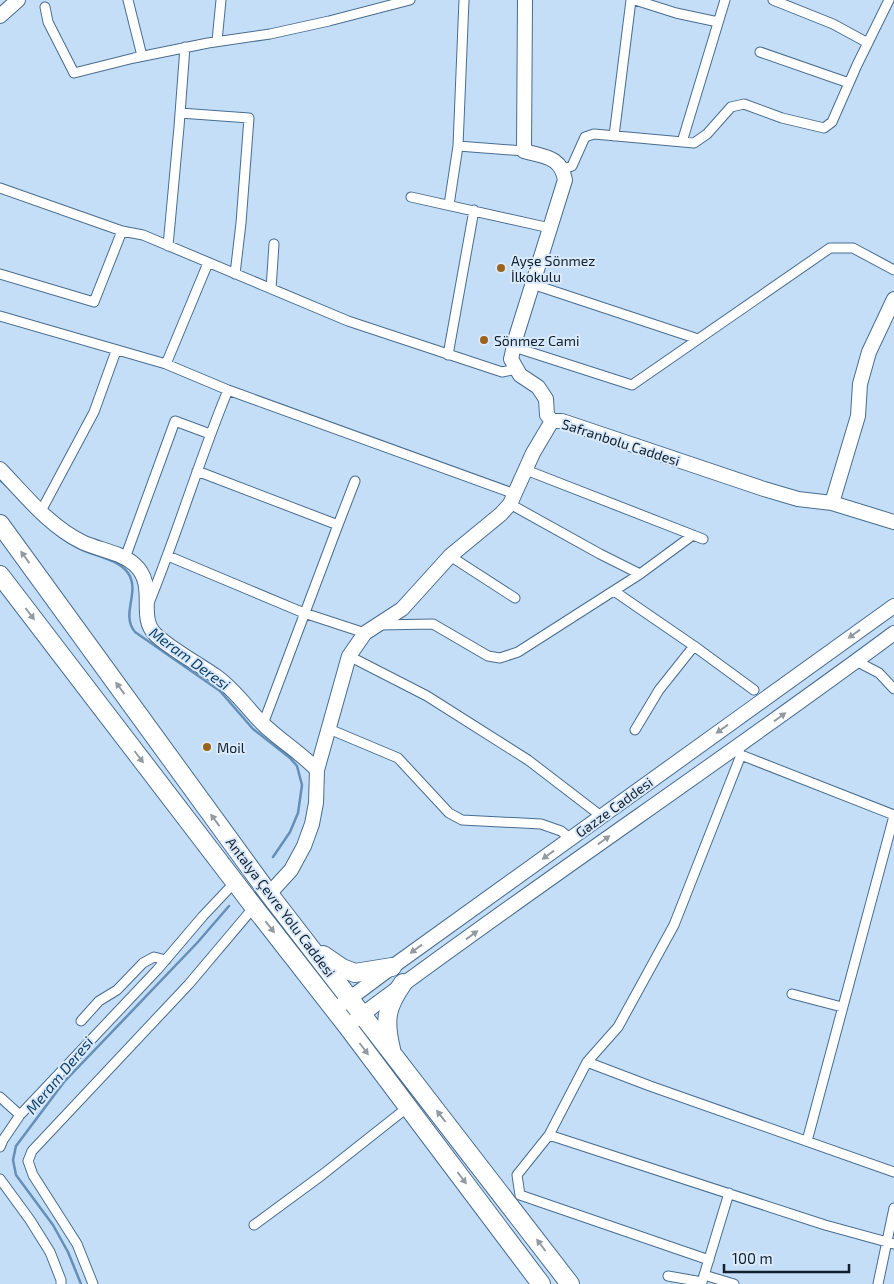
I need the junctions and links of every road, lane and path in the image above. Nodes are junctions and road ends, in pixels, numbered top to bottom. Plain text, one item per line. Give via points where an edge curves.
1 (18, 0) edge
2 (128, 0) edge
3 (221, 0) edge
4 (410, 0) edge
5 (464, 0) edge
6 (524, 0) edge
7 (631, 0) edge
8 (635, 0) edge
9 (725, 0) edge
10 (773, 0) edge
11 (889, 0) edge
12 (45, 7) dead end
13 (0, 16) edge
14 (718, 22) junction
15 (217, 41) junction
16 (868, 43) junction
17 (184, 47) junction
18 (760, 52) dead end
19 (142, 56) junction
20 (849, 83) junction
21 (180, 112) junction
22 (614, 136) junction
23 (682, 142) junction
24 (458, 146) junction
25 (524, 151) junction
26 (563, 169) junction
27 (0, 188) edge
28 (411, 197) dead end
29 (449, 205) junction
30 (474, 210) junction
31 (550, 228) junction
32 (122, 231) junction
33 (274, 244) dead end
34 (168, 246) junction
35 (208, 263) junction
36 (894, 270) edge
37 (0, 274) edge
38 (235, 274) junction
39 (532, 284) junction
40 (271, 289) junction
41 (894, 299) edge
42 (0, 316) edge
43 (698, 339) junction
44 (514, 347) junction
45 (116, 351) junction
46 (448, 355) junction
47 (166, 364) junction
48 (517, 369) junction
49 (228, 390) junction
50 (552, 421) junction
51 (210, 434) junction
52 (0, 469) edge
53 (526, 470) junction
54 (197, 471) junction
55 (355, 480) dead end
56 (512, 499) junction
57 (832, 503) junction
58 (41, 511) junction
59 (894, 522) edge
60 (0, 524) edge
61 (338, 525) junction
62 (693, 535) junction
63 (703, 539) dead end
64 (168, 556) junction
65 (450, 556) junction
66 (125, 558) junction
67 (640, 574) junction
68 (0, 575) edge
69 (614, 591) junction
70 (515, 598) dead end
71 (148, 605) junction
72 (894, 606) edge
73 (304, 613) junction
74 (370, 629) junction
75 (894, 632) edge
76 (694, 646) junction
77 (349, 656) junction
78 (856, 661) junction
79 (894, 689) edge
80 (754, 690) dead end
81 (263, 724) junction
82 (328, 729) junction
83 (635, 730) dead end
84 (739, 751) junction
85 (317, 770) junction
86 (894, 815) edge
87 (601, 816) junction
88 (571, 839) junction
89 (235, 882) junction
90 (269, 894) junction
91 (254, 907) junction
92 (308, 944) junction
93 (166, 960) junction
94 (392, 967) junction
95 (404, 984) junction
96 (792, 994) dead end
97 (351, 998) junction
98 (842, 1007) junction
99 (334, 1010) junction
100 (363, 1014) junction
101 (81, 1021) dead end
102 (347, 1026) junction
103 (393, 1054) junction
104 (586, 1062) junction
105 (0, 1097) edge
106 (408, 1107) junction
107 (20, 1115) junction
108 (549, 1135) junction
109 (807, 1141) junction
110 (1, 1142) edge
111 (894, 1172) edge
112 (0, 1179) edge
113 (729, 1193) junction
114 (514, 1198) junction
115 (894, 1208) edge
116 (254, 1224) dead end
117 (890, 1244) edge
118 (709, 1260) junction
119 (704, 1275) junction
120 (668, 1276) dead end
121 (61, 1284) edge
122 (93, 1284) edge
123 (542, 1284) edge
124 (570, 1284) edge
125 (734, 1284) edge
126 (878, 1284) edge

1 - 13 street
2 - 19 street
3 - 15 street
4 - 15 street via 270,34
5 - 24 street
6 - 25 street
7 - 22 street
8 - 14 street
9 - 14 street
10 - 16 street via 833,24
11 - 16 street
12 - 19 street via 48,22 74,73
14 - 23 street
15 - 17 street
16 - 20 street
17 - 19 street
17 - 21 street
18 - 20 street
20 - 23 street via 832,122 824,128 744,104 731,107 707,134 694,142
21 - 34 street
21 - 38 street via 249,118
22 - 23 street
22 - 26 street via 594,134 585,137 572,166
24 - 25 street
24 - 29 street
25 - 26 street via 555,160
26 - 31 street via 564,180
27 - 32 street
28 - 29 street
29 - 30 street
30 - 31 street
30 - 46 street
31 - 39 street
32 - 34 street via 143,235
32 - 37 street via 94,302
33 - 40 street
34 - 35 street
35 - 38 street
35 - 47 street
36 - 43 street via 854,248 830,248
38 - 40 street
39 - 43 street
39 - 44 street
40 - 46 street via 348,321
41 - 57 street via 869,352 860,384 858,416
42 - 45 street
43 - 44 street via 632,385
44 - 48 street via 511,359
45 - 47 street
45 - 58 street via 94,412
46 - 48 street via 502,372
47 - 49 street
48 - 50 street via 520,375 538,387 546,399 547,415
49 - 51 street
49 - 56 street
50 - 53 street, Safranbolu Caddesi
50 - 57 street, Safranbolu Caddesi via 562,421 798,499
51 - 54 street
51 - 66 street via 175,421
52 - 58 street
53 - 56 street, Safranbolu Caddesi
53 - 62 street
54 - 61 street
54 - 64 street
55 - 61 street
56 - 65 street, Safranbolu Caddesi via 502,514
56 - 67 street via 600,554
57 - 59 street, Safranbolu Caddesi
58 - 66 street via 82,542
90 -> 60 highway, Antalya Çevre Yolu Caddesi
61 - 73 street
62 - 63 street
62 - 67 street
64 - 71 street
64 - 73 street
65 - 70 street
65 - 74 street, Safranbolu Caddesi via 402,609
66 - 71 street via 144,577
67 - 69 street
68 -> 89 highway, Antalya Çevre Yolu Caddesi
69 - 74 street via 518,652 500,658 488,656 433,624
69 - 76 street
71 - 81 street via 146,616 154,633 228,686
72 -> 87 street, Gazze Caddesi
73 - 74 street
73 - 81 street
74 - 77 street, Safranbolu Caddesi
75 - 78 street, Gazze Caddesi
76 - 80 street
76 - 83 street via 659,690
77 - 82 street, Safranbolu Caddesi
77 - 87 street via 427,696 528,760
78 - 79 street via 879,673
84 -> 78 street, Gazze Caddesi
81 - 85 street
82 - 85 street, Safranbolu Caddesi
82 - 88 street via 398,758 449,813 462,820 541,824 561,831
84 - 86 street
95 -> 84 street, Gazze Caddesi
84 - 104 street via 674,925 618,1027
85 - 90 street, Safranbolu Caddesi via 316,803 304,846 291,870
86 - 98 street
87 - 88 street, Gazze Caddesi
88 -> 94 street, Gazze Caddesi
89 - 91 highway, Antalya Çevre Yolu Caddesi
89 - 93 street
90 - 92 highway, Antalya Çevre Yolu Caddesi
91 -> 99 highway, Antalya Çevre Yolu Caddesi
91 - 122 street via 189,984 32,1151 28,1161 33,1175 77,1244
92 - 94 highway via 355,973
92 - 97 highway, Antalya Çevre Yolu Caddesi
93 - 101 street via 154,957 143,962
93 - 107 street
94 - 97 street, Gazze Caddesi
95 - 100 street, Gazze Caddesi
95 - 103 highway via 393,999 387,1018
96 - 98 street
97 - 99 street, Gazze Caddesi
97 - 100 highway, Antalya Çevre Yolu Caddesi
98 - 109 street
99 - 102 highway, Antalya Çevre Yolu Caddesi
100 - 102 street, Gazze Caddesi
100 - 103 highway, Antalya Çevre Yolu Caddesi
102 -> 106 highway, Antalya Çevre Yolu Caddesi
114 -> 103 highway, Antalya Çevre Yolu Caddesi
104 - 108 street
104 - 109 street
105 - 107 street
106 - 116 street
106 -> 123 highway, Antalya Çevre Yolu Caddesi
107 - 110 street
108 - 113 street
108 - 114 street via 517,1175
109 - 111 street
112 - 121 street via 50,1252
113 - 117 street
113 - 118 street
114 - 118 street
124 -> 114 highway, Antalya Çevre Yolu Caddesi
115 - 117 street
117 - 126 street
118 - 119 street
119 - 120 street via 702,1282
119 - 125 street

